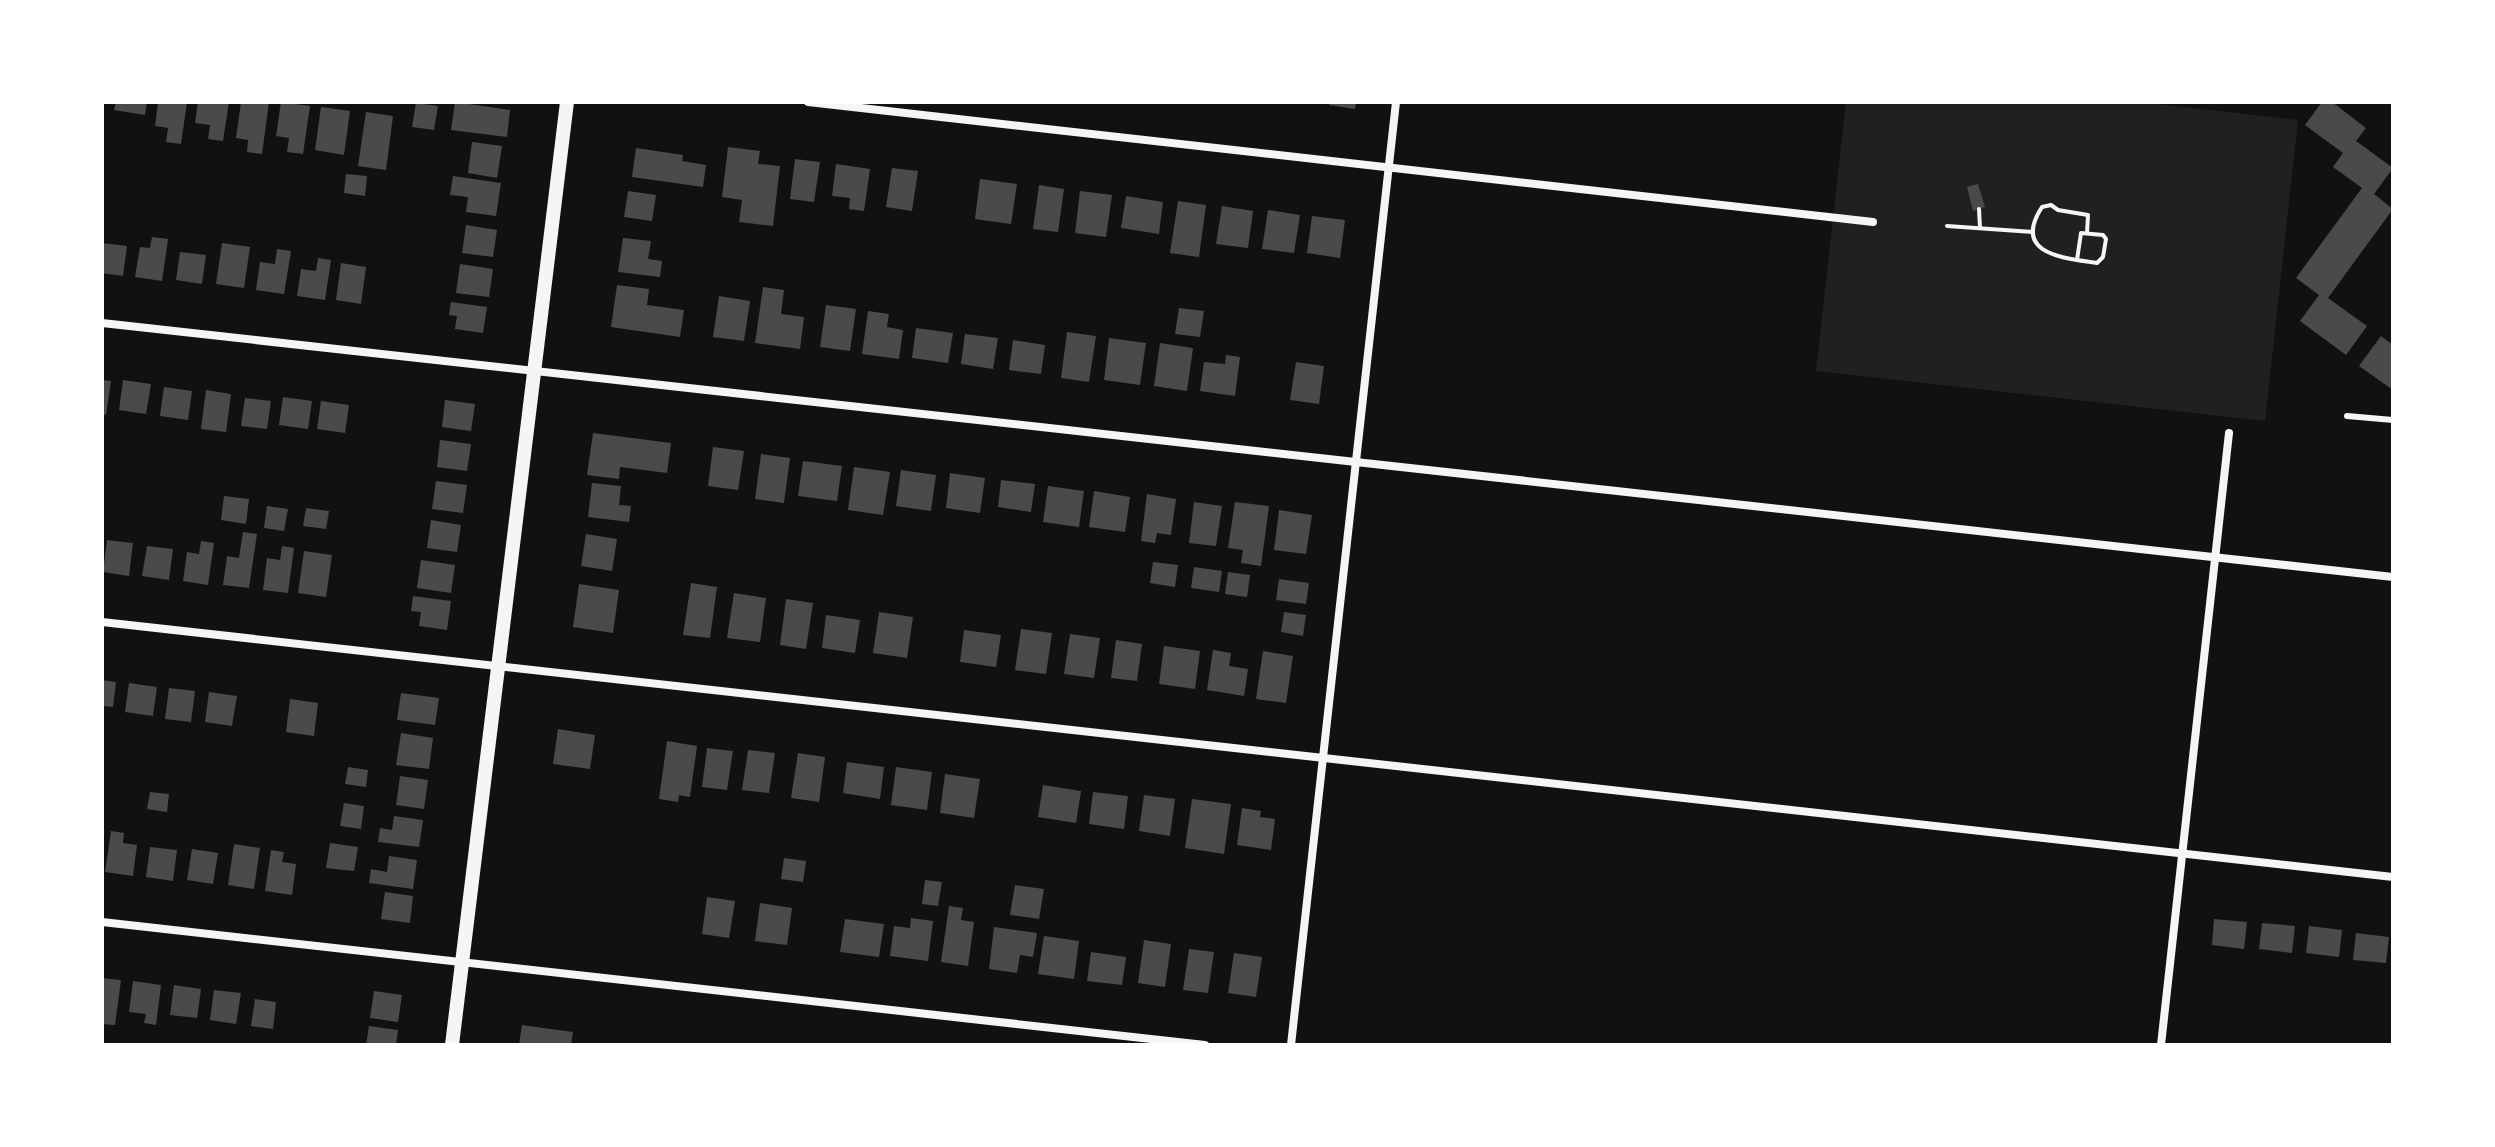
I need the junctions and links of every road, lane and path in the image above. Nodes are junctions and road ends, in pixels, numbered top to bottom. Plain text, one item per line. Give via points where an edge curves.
1 (567, 102) edge
2 (808, 102) edge
3 (1396, 102) edge
4 (1389, 167) junction
5 (1979, 209) dead end
6 (1873, 222) dead end
7 (1947, 226) dead end
8 (1980, 228) junction
9 (2033, 232) junction
10 (2087, 233) junction
11 (2077, 260) junction
12 (102, 323) edge
13 (534, 371) junction
14 (2347, 416) dead end
15 (2393, 420) edge
16 (2229, 433) dead end
17 (1356, 462) junction
18 (2216, 558) junction
19 (2393, 577) edge
20 (102, 622) edge
21 (497, 667) junction
22 (1323, 758) junction
23 (2183, 854) junction
24 (2393, 877) edge
25 (102, 922) edge
26 (462, 963) junction
27 (452, 1045) edge
28 (1205, 1045) edge
29 (1291, 1045) edge
30 (2161, 1045) edge

1 - 13 street
2 - 4 street
3 - 4 street
4 - 6 street
4 - 17 street
5 - 8 path
7 - 8 path
8 - 9 path
9 - 10 path via 2042,207 2051,205 2088,215
9 - 11 path via 2046,253
10 - 11 path via 2081,233
10 - 11 path via 2106,239 2103,257 2097,263
12 - 13 street
13 - 17 street
13 - 21 street
14 - 15 lane
16 - 18 street
17 - 18 street
17 - 22 street
18 - 19 street
18 - 23 street
20 - 21 street
21 - 22 street
21 - 26 street
22 - 23 street
22 - 29 street
23 - 24 street
23 - 30 street
25 - 26 street
26 - 27 street
26 - 28 street

